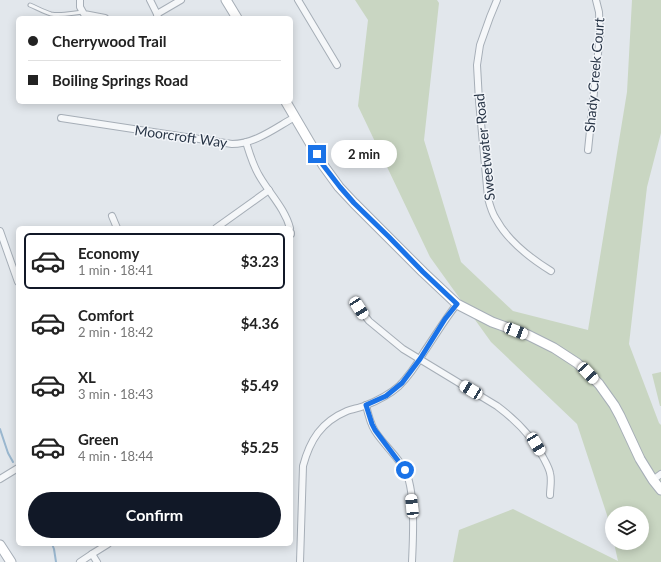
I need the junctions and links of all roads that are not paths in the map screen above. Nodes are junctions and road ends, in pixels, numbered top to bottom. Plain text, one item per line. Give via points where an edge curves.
1 (80, 0) edge
2 (150, 0) edge
3 (181, 0) edge
4 (226, 0) edge
5 (298, 0) edge
6 (497, 0) edge
7 (596, 0) edge
8 (30, 5) dead end
9 (83, 12) junction
10 (71, 14) joint
11 (94, 16) edge
12 (158, 16) edge
13 (236, 16) edge
14 (337, 66) dead end
15 (287, 104) edge
16 (295, 116) junction
17 (61, 118) dead end
18 (246, 142) junction
19 (588, 150) dead end
20 (269, 190) junction
21 (112, 216) dead end
22 (116, 226) edge
23 (219, 226) edge
24 (290, 226) edge
25 (0, 231) edge
26 (551, 271) dead end
27 (16, 276) edge
28 (457, 304) junction
29 (359, 308) dead end
30 (420, 359) junction
31 (366, 405) junction
32 (16, 469) edge
33 (661, 474) edge
34 (0, 479) edge
35 (653, 480) junction
36 (661, 490) edge
37 (550, 495) dead end
38 (0, 545) edge
39 (105, 546) edge
40 (92, 554) junction
41 (11, 562) edge
42 (80, 562) edge
43 (97, 562) edge
44 (300, 562) edge
45 (412, 562) edge

1 - 9 street
2 - 12 street
3 - 12 street
4 - 13 street
5 - 14 street
6 - 26 street, Sweetwater Road via 481,42 477,65 488,198 496,219 509,238
7 - 19 street, Shady Creek Court via 600,12 600,34
8 - 10 lane via 49,13
9 - 10 lane
9 - 11 street
15 - 16 street
16 - 18 street, Moorcroft Way
16 - 28 street via 323,165 340,187
17 - 18 street, Moorcroft Way via 232,144
18 - 20 street via 251,161
20 - 23 street
20 - 24 street via 288,219
21 - 22 street
25 - 27 street
28 - 30 street
28 - 35 street via 492,322 534,338 577,363 599,384 614,405
29 - 30 street via 369,321 403,349
30 - 31 street via 397,388
30 - 37 street via 497,406 521,426 536,444 548,466
31 - 44 street via 336,417 318,431 309,446 303,466
31 - 45 street via 375,430 400,462 410,483
32 - 34 street
33 - 35 street
35 - 36 street
38 - 41 street
39 - 40 street
40 - 42 street
40 - 43 street

